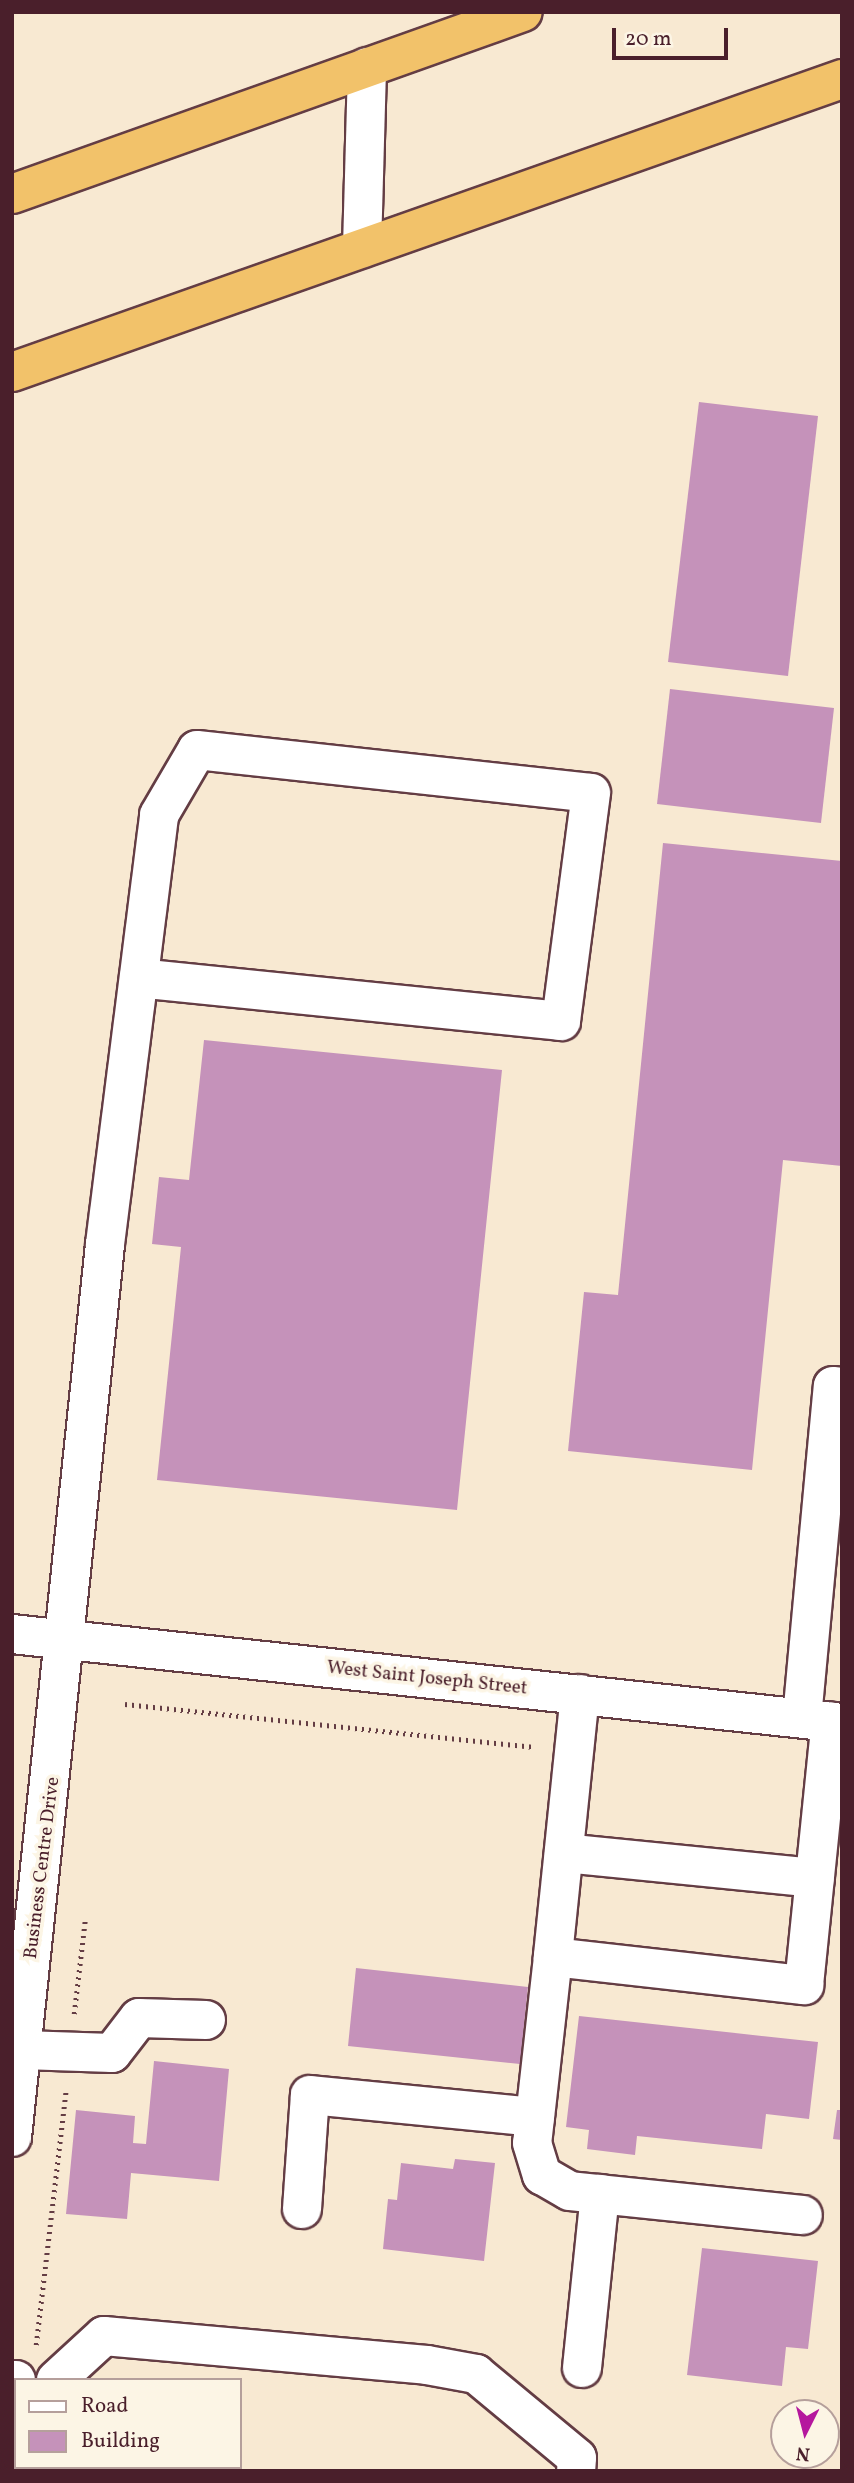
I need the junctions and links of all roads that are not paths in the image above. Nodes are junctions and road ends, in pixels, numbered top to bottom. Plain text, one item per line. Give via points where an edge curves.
1 (523, 12) edge
2 (366, 67) junction
3 (842, 79) edge
4 (12, 194) edge
5 (362, 248) junction
6 (12, 372) edge
7 (139, 978) junction
8 (842, 1387) edge
9 (12, 1634) edge
10 (69, 1640) junction
11 (580, 1694) junction
12 (825, 1721) edge
13 (564, 1853) junction
14 (815, 1878) junction
15 (553, 1957) junction
16 (206, 2020) dead end
17 (22, 2050) junction
18 (536, 2117) junction
19 (12, 2137) edge
20 (600, 2194) junction
21 (302, 2209) dead end
22 (803, 2214) dead end
23 (582, 2368) dead end
24 (30, 2373) edge
25 (576, 2471) edge

1 - 2 highway
2 - 4 highway
2 - 5 street
3 - 5 highway
5 - 6 highway
7 - 7 street, Business Centre Drive via 159,815 197,750 591,793 561,1021
7 - 10 street, Business Centre Drive via 105,1244
8 - 12 street via 833,1386
9 - 10 street, West Saint Joseph Street
10 - 11 street, West Saint Joseph Street
10 - 17 street, Business Centre Drive
11 - 12 street, West Saint Joseph Street
11 - 13 street
12 - 14 street
13 - 14 street
13 - 15 street
14 - 15 street via 804,1985
15 - 18 street
16 - 17 street via 139,2018 112,2053
17 - 19 street, Business Centre Drive
18 - 20 street via 532,2143 542,2175 570,2191
18 - 21 street via 310,2095
20 - 22 street
20 - 23 street
24 - 25 street via 104,2336 427,2365 476,2374 577,2458

